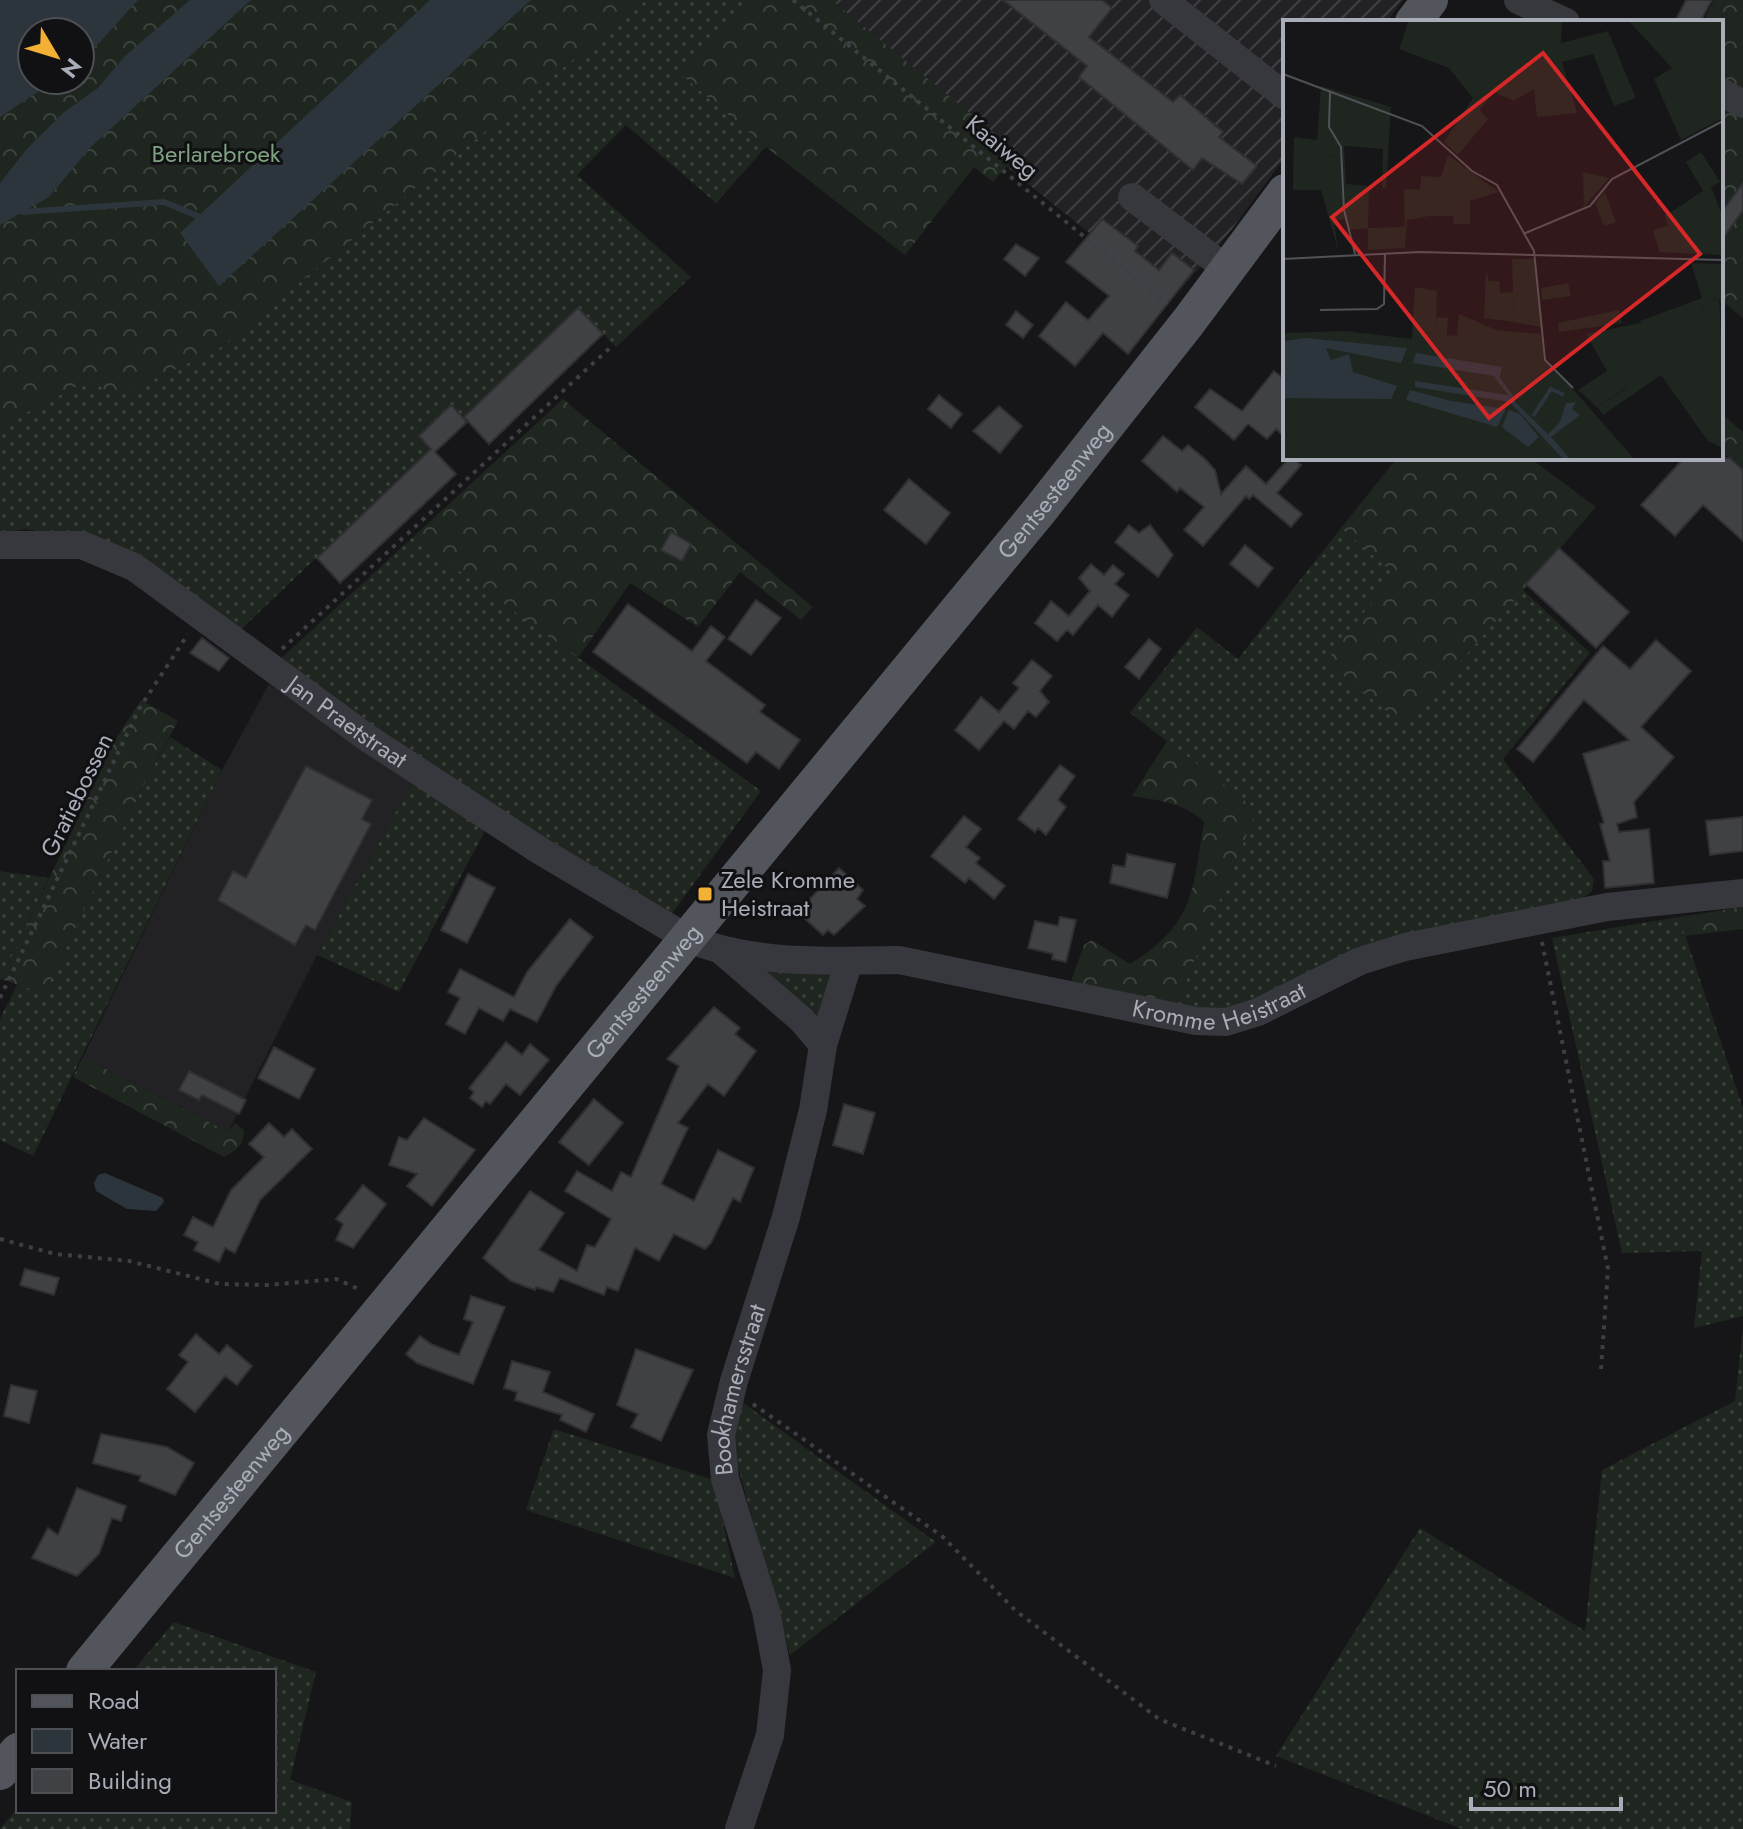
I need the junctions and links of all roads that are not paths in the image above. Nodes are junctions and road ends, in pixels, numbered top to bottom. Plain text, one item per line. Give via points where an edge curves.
1 (1163, 0) edge
2 (1430, 0) edge
3 (1518, 0) edge
4 (1415, 20) edge
5 (1562, 20) edge
6 (1723, 93) edge
7 (1283, 94) edge
8 (1743, 104) edge
9 (1283, 195) edge
10 (1132, 197) dead end
11 (1227, 269) junction
12 (0, 545) edge
13 (1743, 893) edge
14 (687, 938) junction
15 (724, 953) junction
16 (849, 961) junction
17 (823, 1045) junction
18 (86, 1669) edge
19 (16, 1753) edge
20 (0, 1772) edge
21 (739, 1829) edge

1 - 7 street
2 - 4 main road
3 - 5 street
6 - 8 street
9 - 11 main road, Gentsesteenweg
10 - 11 street
11 - 14 main road, Gentsesteenweg via 1040,510
12 - 14 street, Jan Praetstraat via 82,545 134,567 438,786
13 - 16 street, Kromme Heistraat via 1607,907 1405,947 1360,961 1297,995 1226,1022 1196,1021 899,960
14 - 15 street, Kromme Heistraat
14 - 18 main road, Gentsesteenweg
15 - 16 street, Kromme Heistraat
15 - 17 street via 802,1020
16 - 17 street, Bookhamersstraat
17 - 21 street, Bookhamersstraat via 786,1217 721,1435 725,1479 766,1611 777,1670 770,1735
19 - 20 main road

